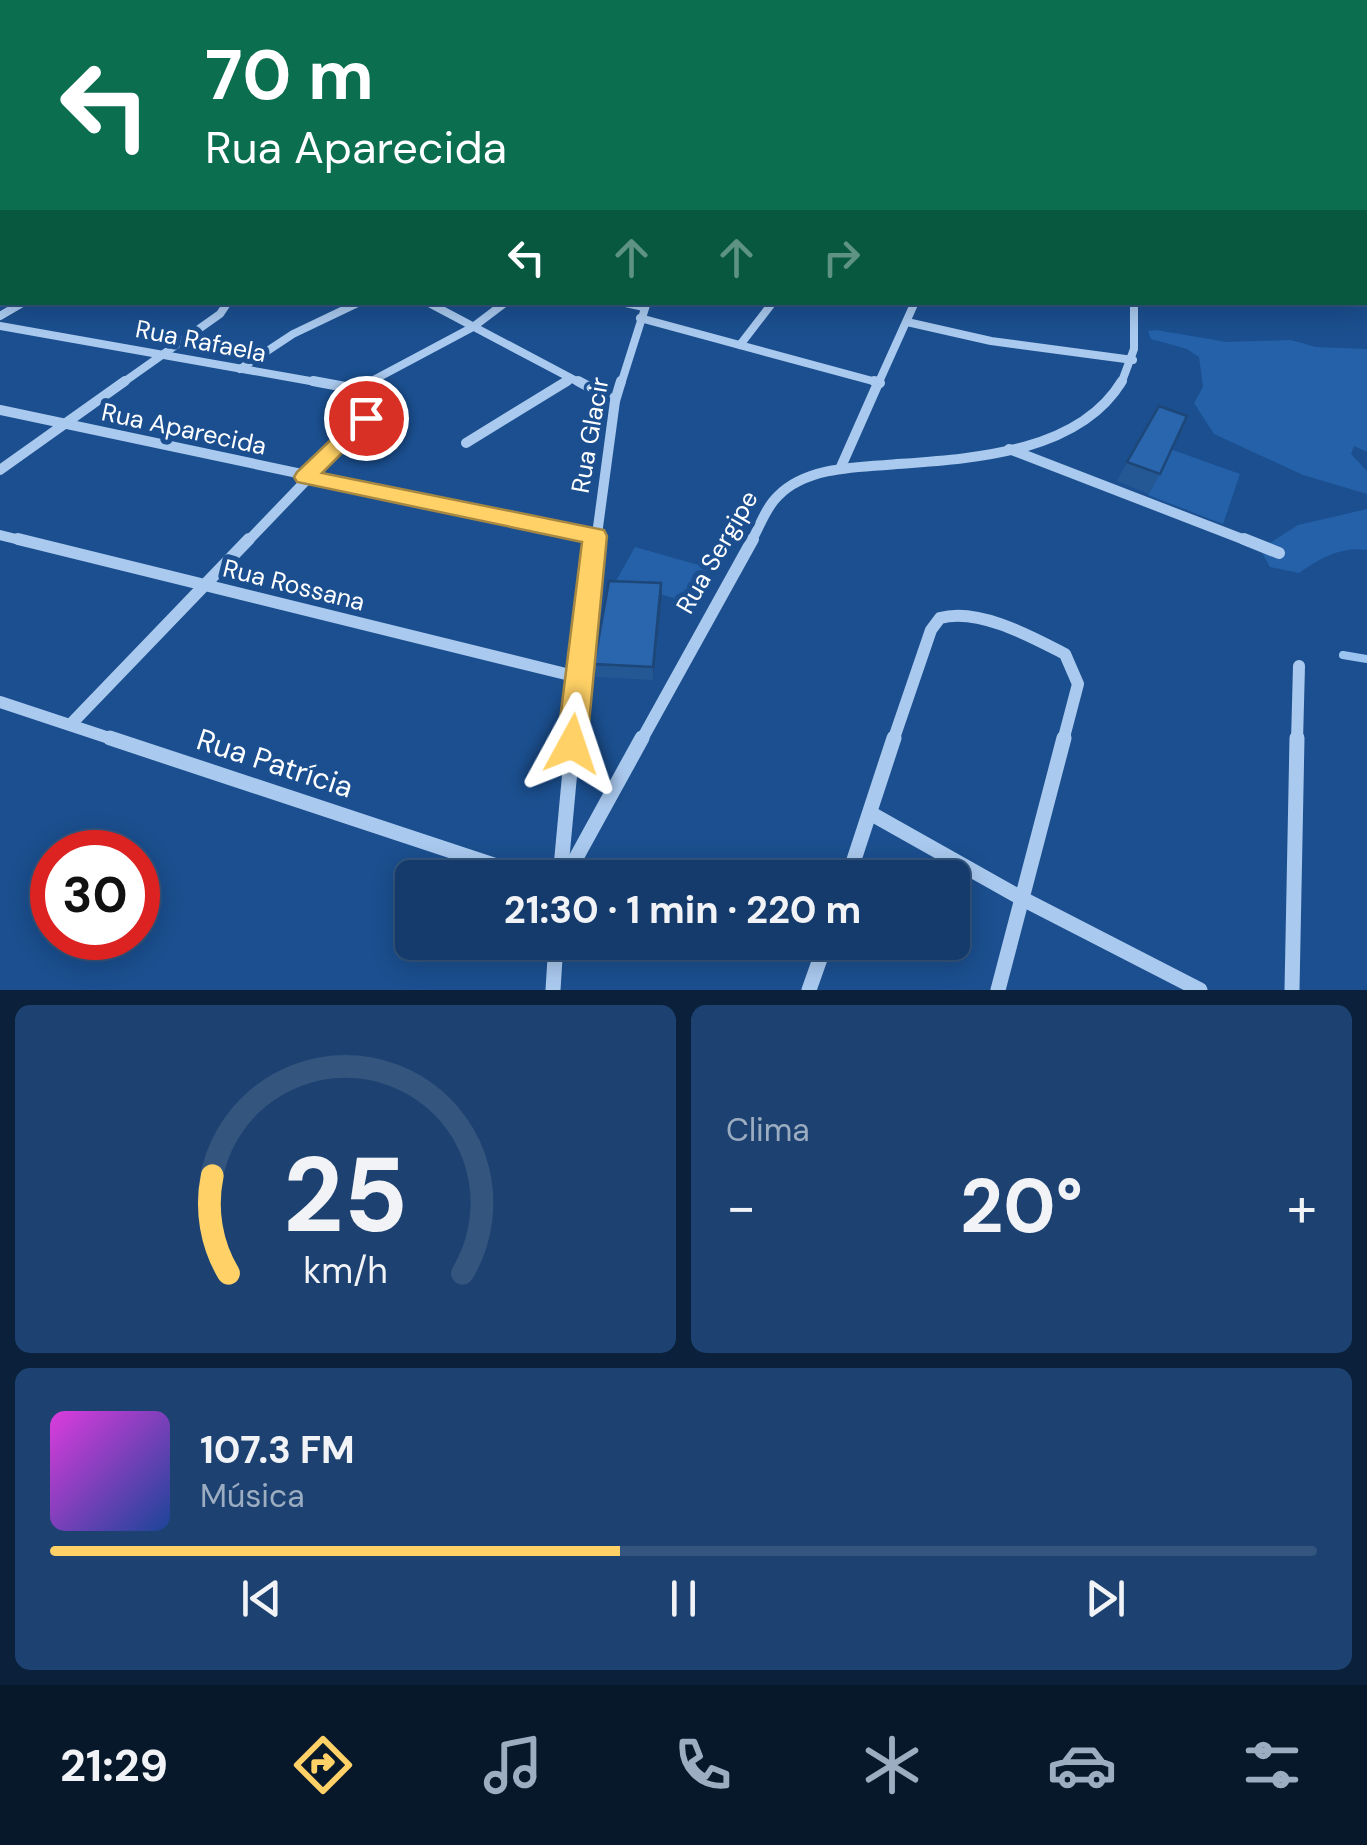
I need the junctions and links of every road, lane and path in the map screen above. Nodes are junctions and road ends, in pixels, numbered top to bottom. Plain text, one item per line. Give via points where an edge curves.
1 (226, 305) edge
2 (354, 305) edge
3 (433, 305) edge
4 (502, 305) edge
5 (771, 305) edge
6 (914, 305) edge
7 (1134, 305) edge
8 (644, 309) edge
9 (907, 322) junction
10 (0, 326) edge
11 (473, 327) junction
12 (740, 345) junction
13 (164, 353) junction
14 (1133, 360) junction
15 (239, 370) junction
16 (572, 379) junction
17 (880, 383) junction
18 (356, 390) junction
19 (615, 400) junction
20 (0, 410) edge
21 (64, 424) junction
22 (466, 443) dead end
23 (1008, 448) junction
24 (840, 469) junction
25 (0, 470) edge
26 (305, 477) junction
27 (0, 535) edge
28 (595, 536) junction
29 (1280, 553) dead end
30 (200, 586) junction
31 (1299, 666) dead end
32 (578, 676) junction
33 (0, 702) edge
34 (71, 724) junction
35 (870, 813) junction
36 (479, 860) edge
37 (563, 860) edge
38 (572, 860) edge
39 (854, 860) edge
40 (1021, 898) junction
41 (555, 960) edge
42 (820, 960) edge
43 (553, 990) edge
44 (809, 990) edge
45 (998, 990) edge
46 (1200, 990) edge
47 (1292, 990) edge

1 - 13 street
2 - 15 street
3 - 11 street
4 - 11 street
5 - 12 street
6 - 9 street
7 - 14 street, Rua Sergipe
8 - 12 street
8 - 19 street, Rua Glacir
9 - 14 street
9 - 17 street
10 - 13 street, Rua Rafaela
11 - 16 street
11 - 18 street
12 - 17 street
13 - 15 street, Rua Rafaela
13 - 21 street
14 - 23 street, Rua Sergipe via 1112,402 1097,415 1048,439
15 - 18 street, Rua Rafaela
16 - 19 street
16 - 22 street
17 - 24 street
18 - 26 street via 373,405 366,418
19 - 28 street, Rua Glacir
20 - 21 street, Rua Aparecida
21 - 25 street
21 - 26 street, Rua Aparecida
23 - 24 street, Rua Sergipe
23 - 29 street
24 - 38 street, Rua Sergipe via 796,482 776,497
26 - 28 street, Rua Aparecida
26 - 30 street
27 - 30 street, Rua Rossana
28 - 32 street, Rua Glacir
30 - 32 street, Rua Rossana
30 - 34 street
31 - 47 street
32 - 37 street, Rua Glacir
33 - 34 street, Rua Patrícia
34 - 36 street, Rua Patrícia
35 - 39 street
35 - 40 street
35 - 40 street via 937,620 972,618 1054,648 1071,662 1078,684
40 - 45 street
40 - 46 street
41 - 43 street
42 - 44 street

